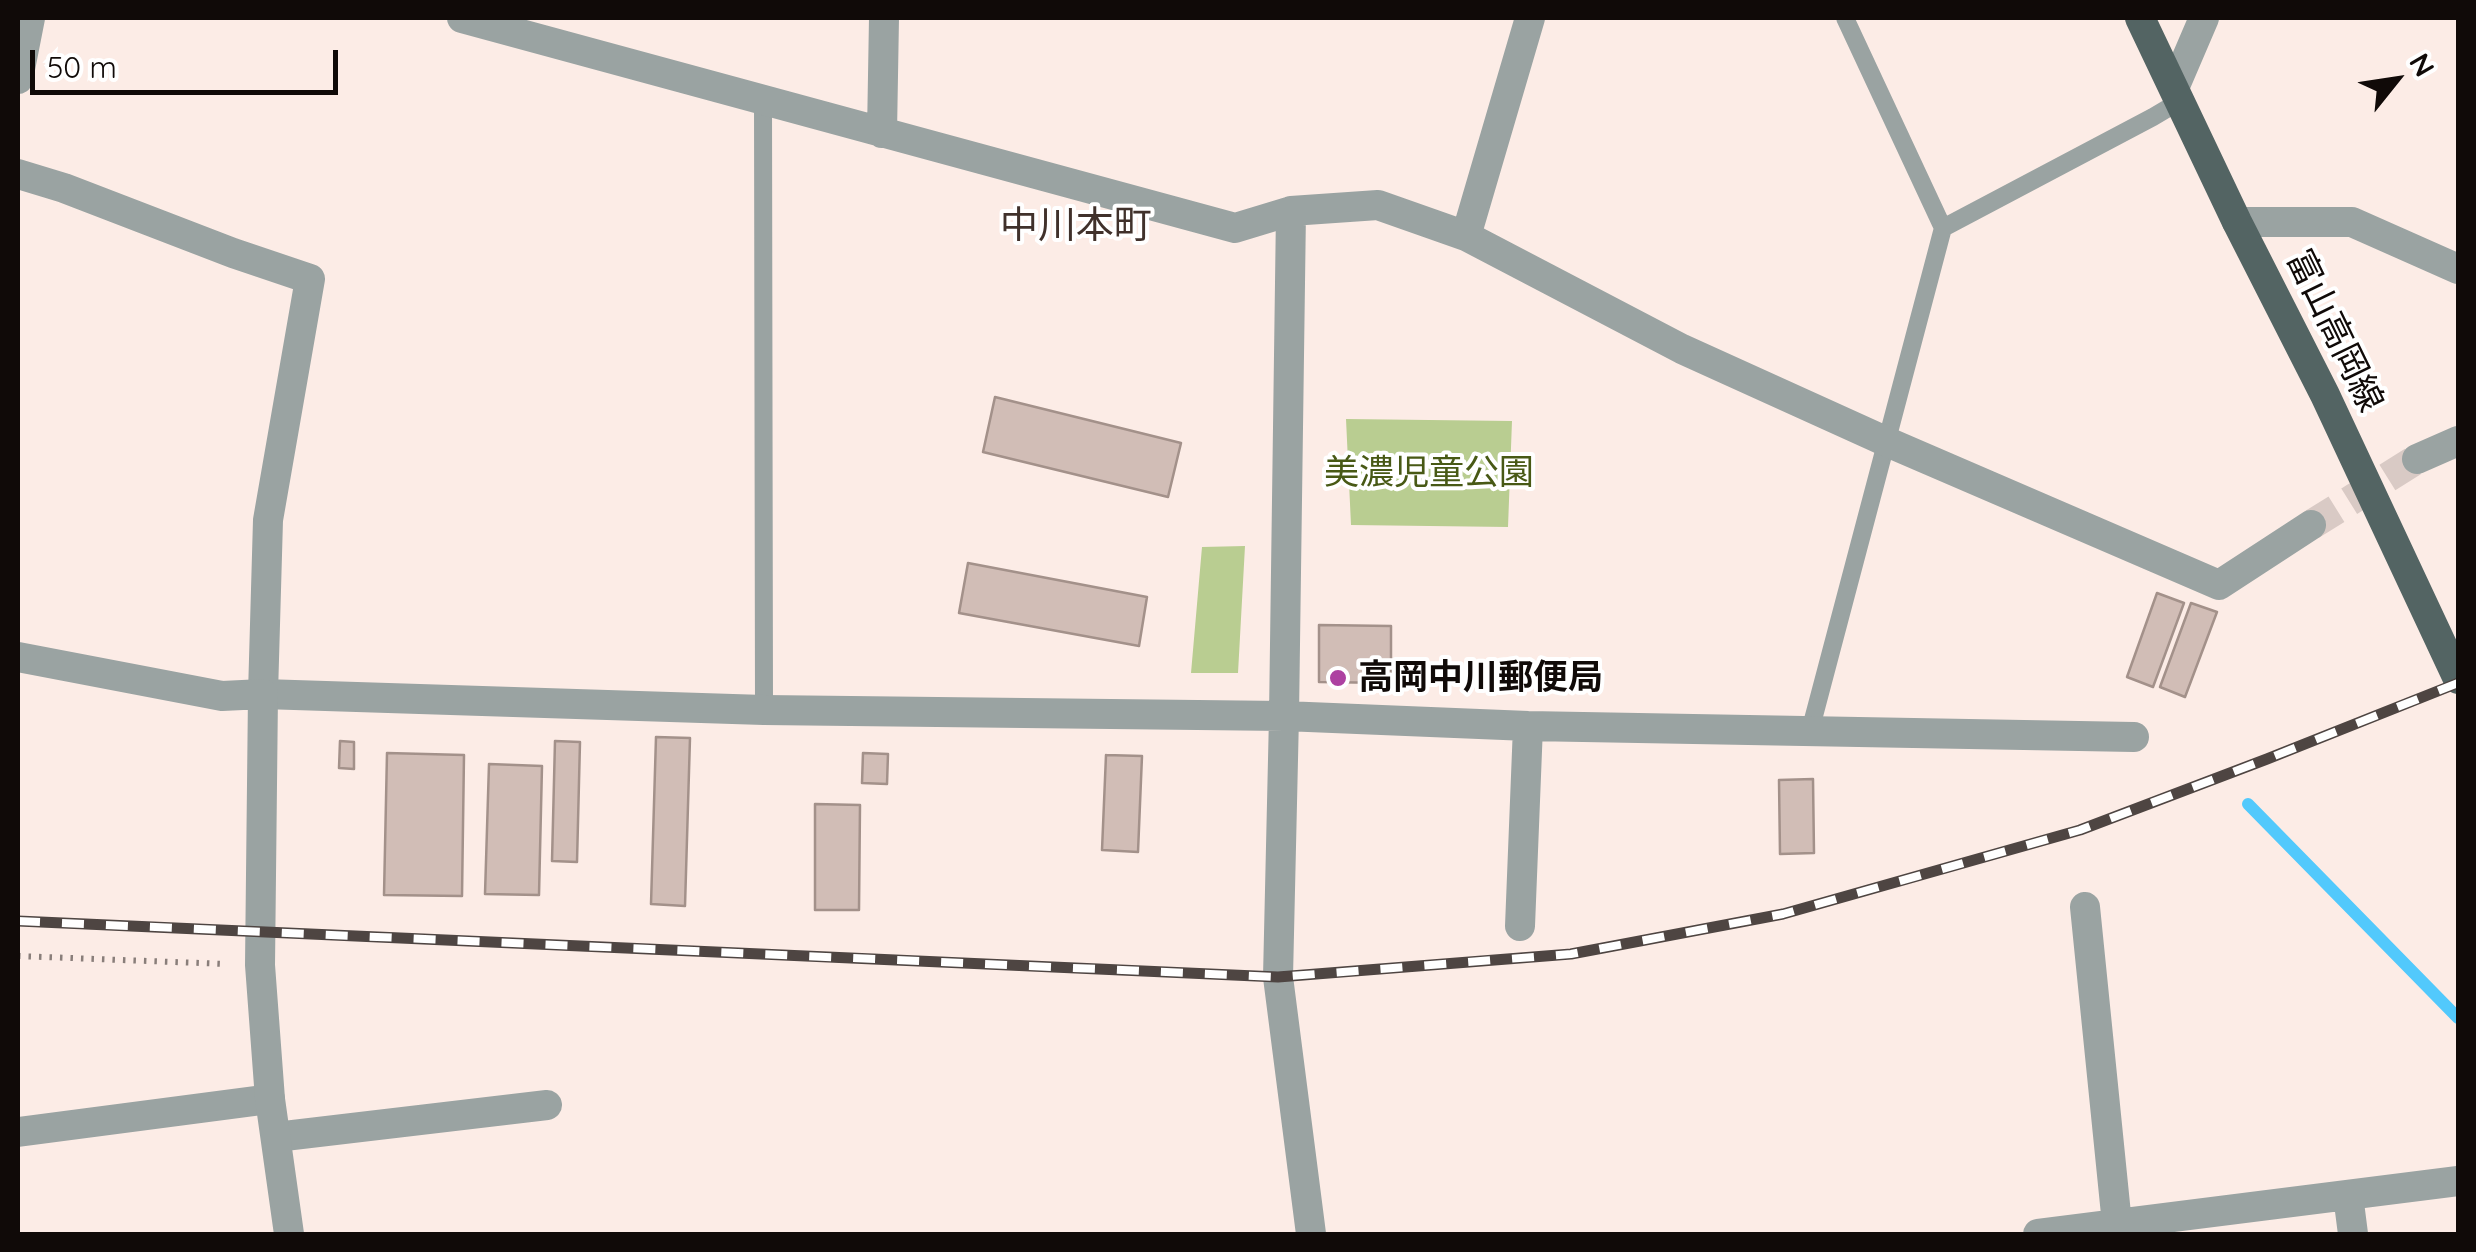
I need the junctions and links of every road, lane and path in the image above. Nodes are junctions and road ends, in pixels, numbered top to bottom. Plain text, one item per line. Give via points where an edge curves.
1 (30, 18) edge
2 (462, 18) edge
3 (884, 18) edge
4 (1530, 18) edge
5 (1845, 18) edge
6 (2140, 18) edge
7 (2204, 18) edge
8 (18, 79) edge
9 (2176, 94) junction
10 (763, 100) junction
11 (882, 133) junction
12 (18, 174) edge
13 (1292, 210) junction
14 (2238, 222) junction
15 (1943, 228) junction
16 (1466, 236) junction
17 (2458, 269) edge
18 (1885, 440) junction
19 (2458, 441) edge
20 (2417, 460) tunnel mouth
21 (2311, 525) tunnel mouth
22 (18, 658) edge
23 (2458, 679) edge
24 (262, 694) junction
25 (764, 710) junction
26 (1284, 716) junction
27 (1528, 726) junction
28 (1810, 731) junction
29 (2134, 737) dead end
30 (2085, 907) dead end
31 (1520, 926) dead end
32 (18, 956) edge
33 (260, 966) junction
34 (270, 1099) junction
35 (546, 1105) dead end
36 (18, 1132) edge
37 (276, 1137) junction
38 (2458, 1181) edge
39 (2348, 1195) junction
40 (2117, 1230) edge
41 (289, 1234) edge
42 (1310, 1234) edge
43 (2038, 1234) edge
44 (2353, 1234) edge

1 - 8 street
2 - 10 street
3 - 11 street
4 - 16 street
5 - 15 lane
6 - 9 main road, 富山高岡線
7 - 9 street
9 - 14 main road, 富山高岡線
9 - 15 lane via 2154,117
10 - 11 street
10 - 25 lane
11 - 13 street via 1235,228
12 - 24 street via 310,279 268,520
13 - 16 street via 1378,206
13 - 26 street
14 - 17 street via 2352,222
14 - 23 main road, 富山高岡線
15 - 18 lane
16 - 18 street via 1682,349
18 - 21 street via 2219,585
18 - 28 lane
19 - 20 street
22 - 24 street via 222,696
24 - 25 street
24 - 33 street
25 - 26 street
26 - 27 street
26 - 42 street via 1278,976
27 - 28 street
27 - 31 street
28 - 29 street
30 - 40 street
32 - 33 path
33 - 34 street
34 - 36 street
34 - 37 street
35 - 37 street
37 - 41 street
38 - 39 street
39 - 40 street
39 - 44 street
40 - 43 street

